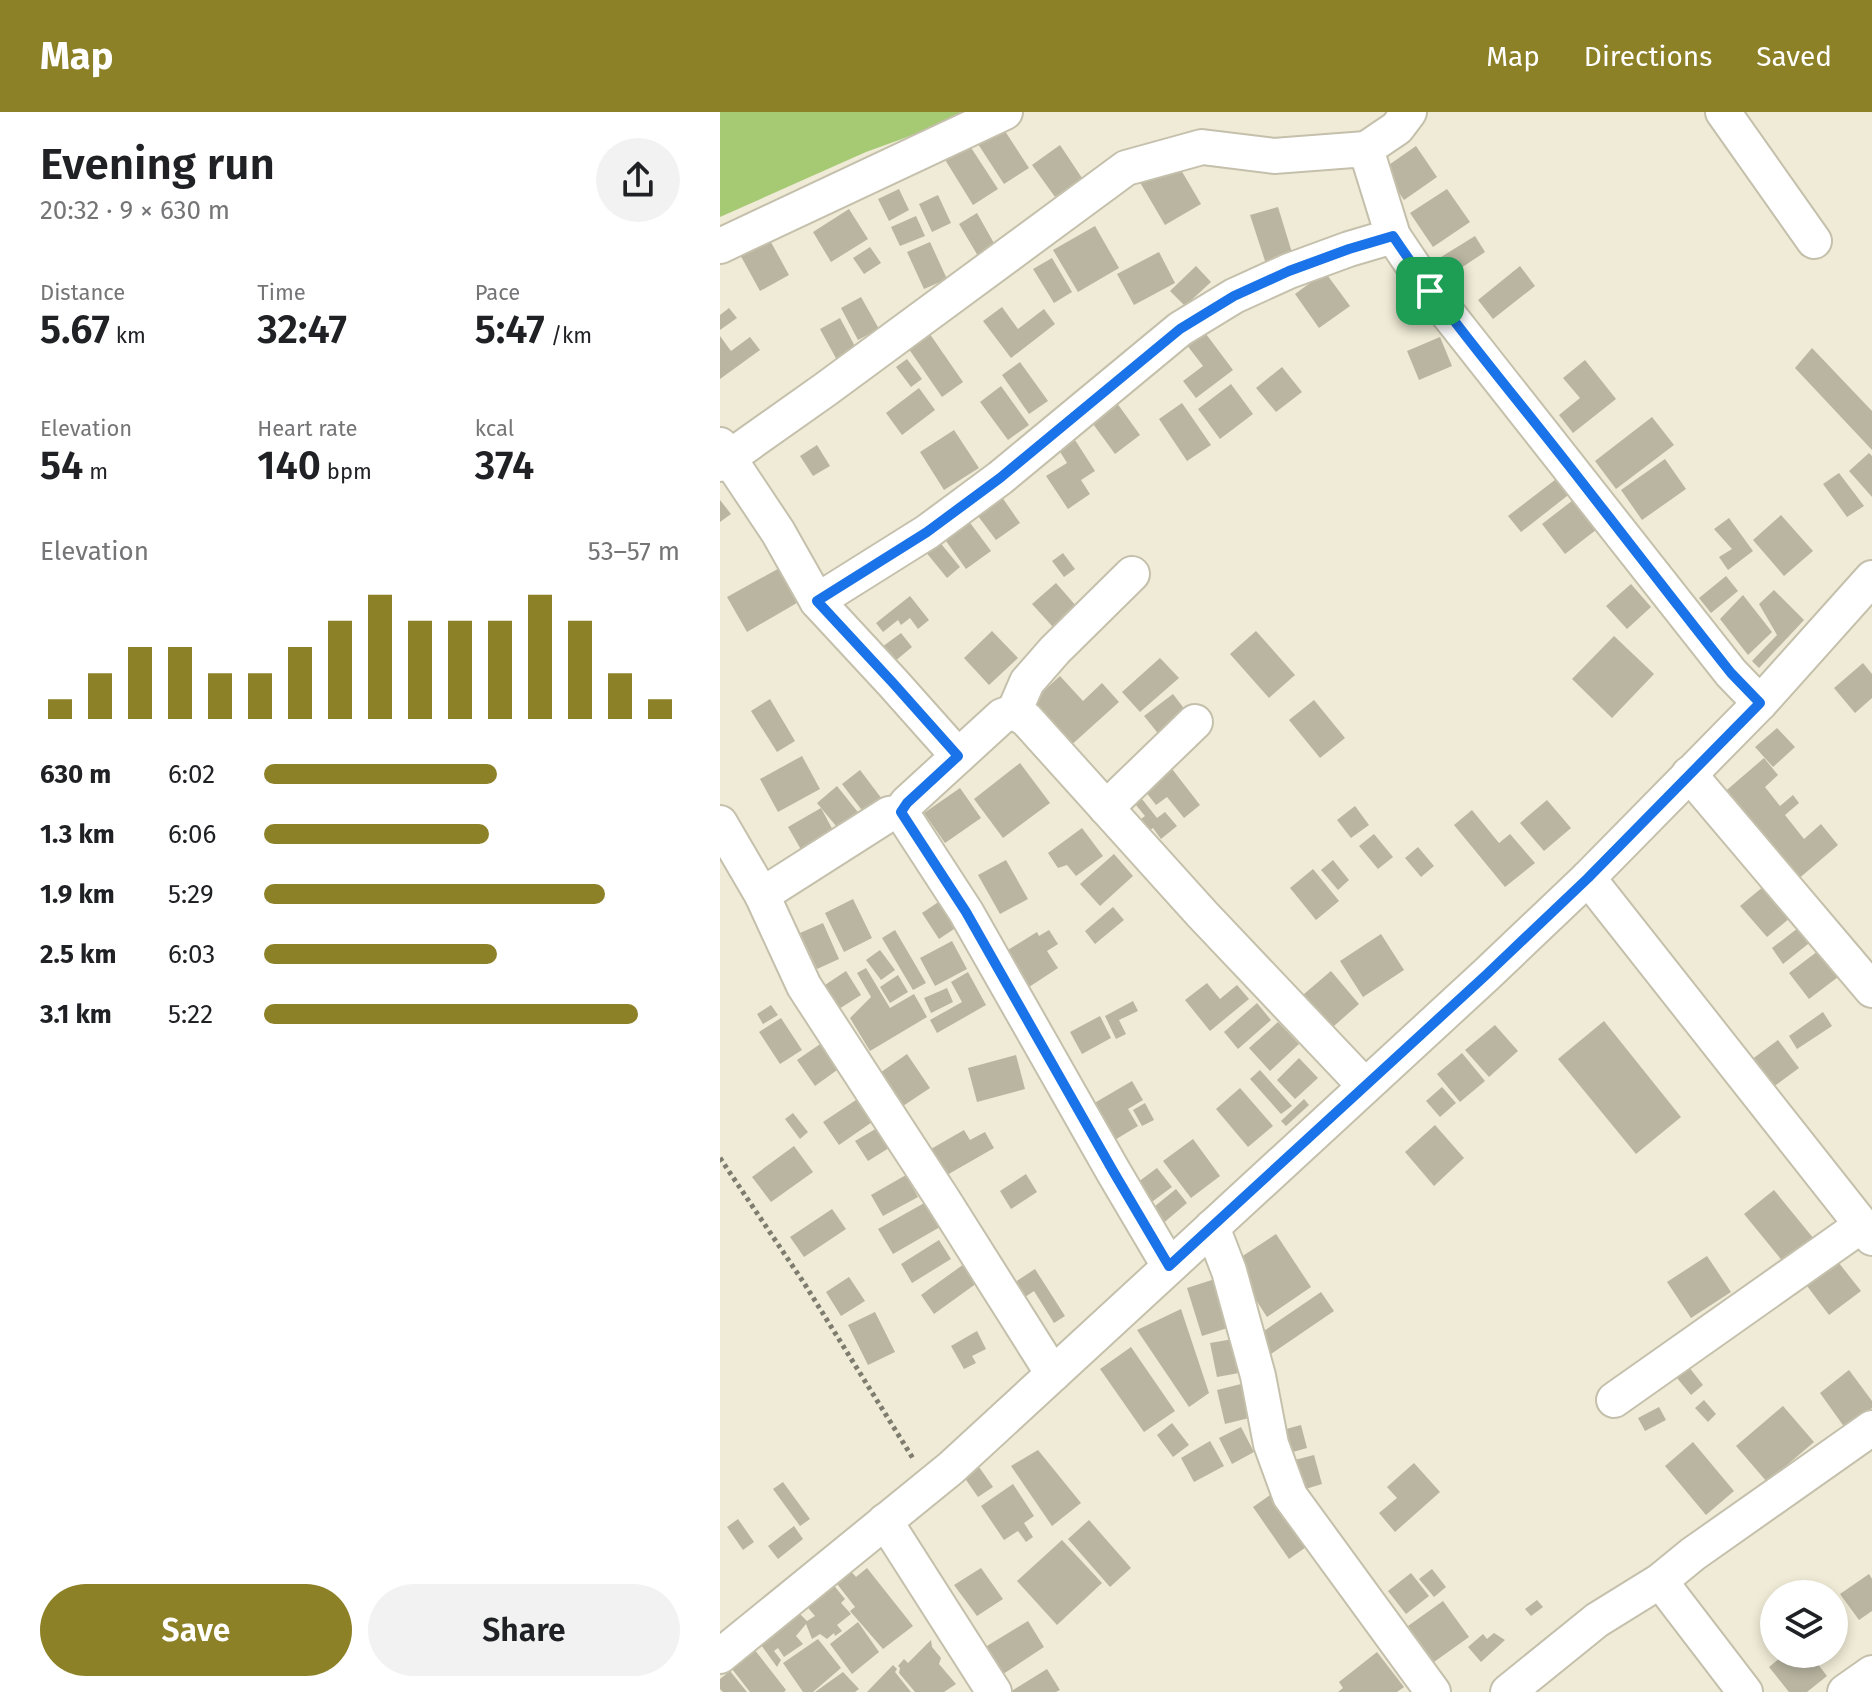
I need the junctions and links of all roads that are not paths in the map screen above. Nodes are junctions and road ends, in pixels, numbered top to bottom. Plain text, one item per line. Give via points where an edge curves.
1 (1005, 112) edge
2 (1409, 112) edge
3 (1723, 112) edge
4 (1366, 149) junction
5 (1393, 236) junction
6 (1814, 241) dead end
7 (720, 246) edge
8 (723, 455) edge
9 (1132, 574) dead end
10 (1872, 578) edge
11 (817, 601) junction
12 (1760, 703) junction
13 (1014, 712) junction
14 (1195, 722) dead end
15 (958, 756) junction
16 (1689, 774) junction
17 (1106, 808) junction
18 (901, 812) junction
19 (720, 823) edge
20 (1588, 878) junction
21 (762, 895) junction
22 (1872, 990) edge
23 (1365, 1086) junction
24 (1212, 1227) junction
25 (1867, 1231) edge
26 (1169, 1266) junction
27 (1053, 1374) junction
28 (1614, 1400) dead end
29 (1872, 1428) edge
30 (885, 1521) junction
31 (1660, 1581) junction
32 (720, 1656) edge
33 (1872, 1673) edge
34 (1427, 1690) edge
35 (994, 1692) edge
36 (1508, 1692) edge
37 (1745, 1692) edge
38 (1845, 1692) edge

1 - 7 street
2 - 4 street via 1397,128
3 - 6 street
4 - 5 street
4 - 8 street via 1274,156 1202,147 1126,168 826,389
5 - 11 street via 1289,271 1180,329 1000,478 927,532
5 - 12 street via 1469,342
8 - 11 street via 778,532
9 - 13 street via 1027,682
10 - 12 street
11 - 15 street
12 - 16 street
13 - 15 street via 1002,716
13 - 17 street
14 - 17 street
15 - 18 street
16 - 20 street
16 - 22 street
17 - 23 street
18 - 21 street via 889,814
18 - 26 street via 966,912
19 - 21 street
20 - 23 street
20 - 25 street
21 - 27 street via 804,986
23 - 24 street
24 - 26 street
24 - 34 street via 1229,1271 1271,1444 1290,1496
25 - 28 street
26 - 27 street
27 - 30 street
29 - 31 street
30 - 32 street
30 - 35 street
31 - 36 street via 1597,1620
31 - 37 street
33 - 38 street

